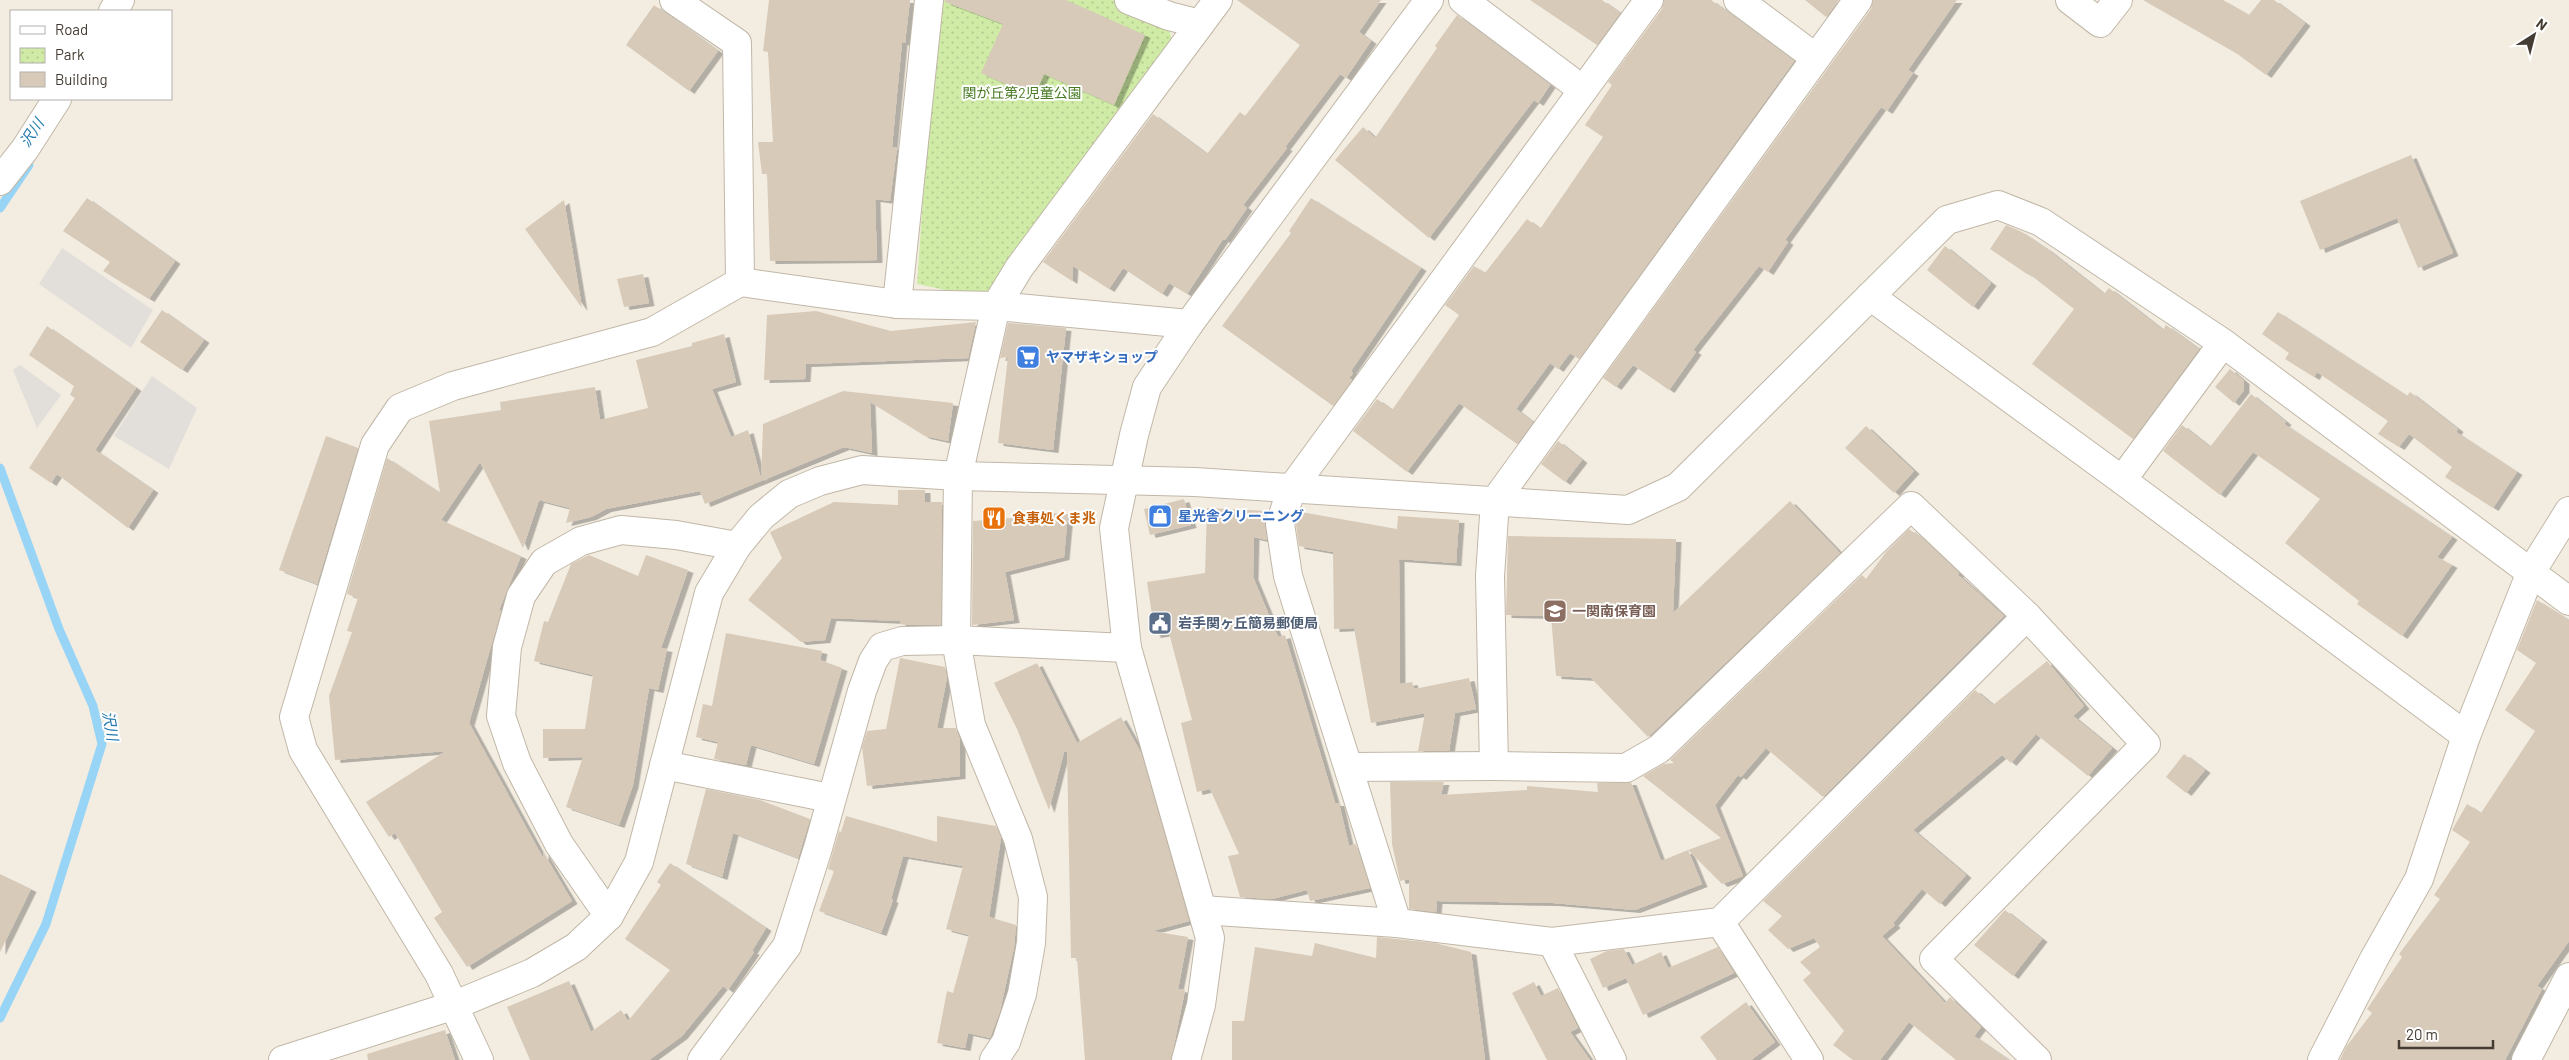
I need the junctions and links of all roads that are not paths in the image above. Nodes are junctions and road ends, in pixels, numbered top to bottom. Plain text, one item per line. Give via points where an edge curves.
1 (674, 0) edge
2 (929, 0) edge
3 (1129, 0) edge
4 (1218, 0) edge
5 (1429, 0) edge
6 (1463, 0) edge
7 (1649, 0) edge
8 (1738, 0) edge
9 (1858, 0) edge
10 (2070, 0) edge
11 (2118, 0) edge
12 (1200, 24) junction
13 (1816, 58) junction
14 (1583, 90) junction
15 (56, 100) edge
16 (0, 180) edge
17 (740, 282) junction
18 (1870, 296) junction
19 (897, 304) junction
20 (996, 306) junction
21 (1189, 324) junction
22 (2223, 343) junction
23 (958, 476) junction
24 (2122, 480) junction
25 (1124, 481) junction
26 (1292, 488) junction
27 (1495, 501) junction
28 (2569, 510) edge
29 (736, 546) junction
30 (2531, 572) junction
31 (2569, 600) edge
32 (2027, 616) junction
33 (956, 640) junction
34 (1127, 648) junction
35 (2466, 736) junction
36 (664, 765) junction
37 (1494, 766) junction
38 (1349, 767) junction
39 (830, 798) junction
40 (1202, 910) junction
41 (609, 916) junction
42 (1720, 922) junction
43 (1397, 923) junction
44 (1552, 942) junction
45 (2569, 977) edge
46 (455, 1005) junction
47 (2562, 1010) edge
48 (283, 1060) edge
49 (479, 1060) edge
50 (702, 1060) edge
51 (994, 1060) edge
52 (1186, 1060) edge
53 (1612, 1060) edge
54 (1809, 1060) edge
55 (2037, 1060) edge
56 (2322, 1060) edge
57 (2526, 1060) edge

1 - 17 street via 738,43
2 - 19 street
3 - 12 street
4 - 12 street
5 - 21 street
6 - 14 street
7 - 14 street
8 - 13 street
9 - 13 street
10 - 11 street via 2100,23
12 - 20 street via 1019,268
13 - 27 street
14 - 26 street
15 - 16 street via 25,149
17 - 19 street
17 - 46 street via 652,332 453,386 400,408 376,445 294,717 303,750
18 - 22 street via 1947,220 1998,205 2041,222
18 - 24 street
18 - 27 street via 1678,487 1628,510
19 - 20 street
20 - 21 street
20 - 23 street
21 - 25 street via 1147,387
22 - 24 street
22 - 30 street
23 - 25 street
23 - 29 street via 862,470 820,481 789,494 761,517
23 - 33 street
24 - 35 street
25 - 26 street
25 - 34 street via 1114,528
26 - 27 street
26 - 38 street via 1280,524 1288,576
27 - 37 street via 1490,576
28 - 30 street
29 - 36 street via 709,593
29 - 41 street via 676,535 622,530 581,540 544,562 521,596 507,648 501,716 517,762 559,844
30 - 31 street
30 - 35 street
32 - 37 street via 1911,506 1659,749 1626,768
32 - 42 street
32 - 55 street via 2146,744 1934,959
33 - 34 street
33 - 39 street via 902,641 882,647 862,690
33 - 51 street via 971,725 1018,839 1033,897 1031,943 1022,994 1006,1042
34 - 40 street
35 - 56 street via 2419,879
36 - 39 street
36 - 41 street via 639,862
37 - 38 street
38 - 43 street
39 - 50 street via 787,946
40 - 43 street
40 - 52 street via 1210,938 1201,1005
41 - 46 street via 576,947 532,973
42 - 44 street
42 - 54 street
43 - 44 street
44 - 53 street
45 - 47 street
46 - 48 street
46 - 49 street
47 - 57 street

